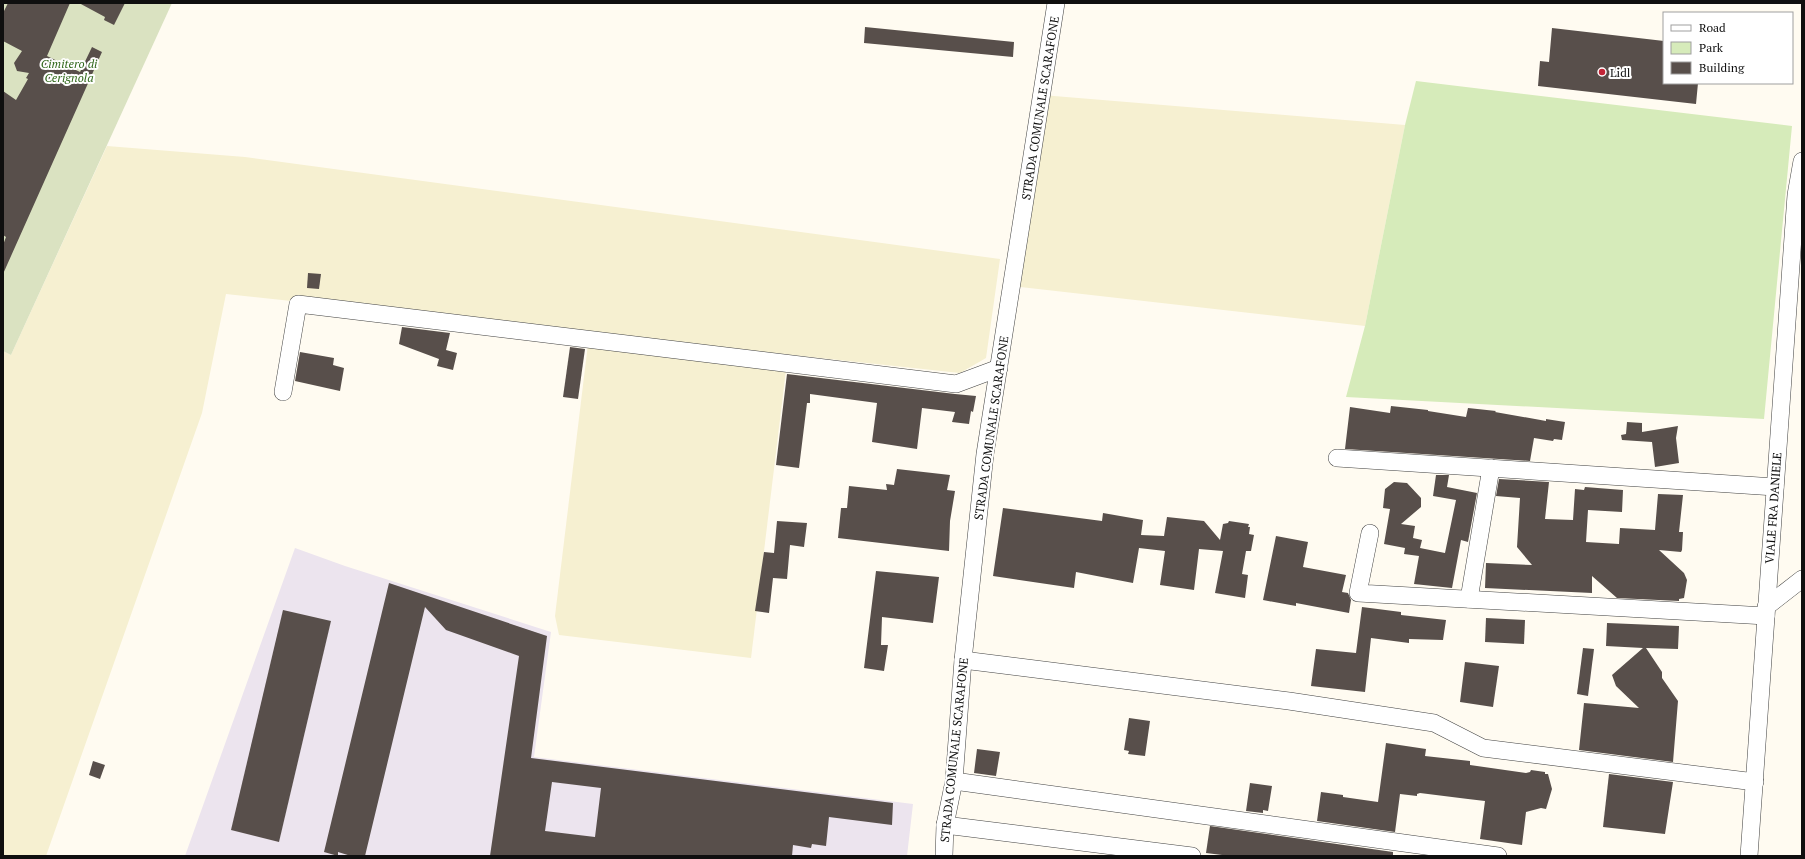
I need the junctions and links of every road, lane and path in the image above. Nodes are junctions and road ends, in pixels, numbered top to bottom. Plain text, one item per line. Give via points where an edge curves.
1 (1056, 3) edge
2 (1802, 161) edge
3 (999, 368) junction
4 (283, 392) dead end
5 (1337, 458) dead end
6 (1491, 468) junction
7 (1775, 486) junction
8 (1370, 533) dead end
9 (1769, 572) junction
10 (1802, 579) edge
11 (1787, 590) junction
12 (1469, 599) junction
13 (1766, 605) junction
14 (963, 660) junction
15 (954, 781) junction
16 (1755, 782) junction
17 (945, 825) junction
18 (944, 856) edge
19 (1192, 856) edge
20 (1498, 856) edge
21 (1749, 856) edge

1 - 3 street, STRADA COMUNALE SCARAFONE
2 - 7 street, VIALE FRA DANIELE via 1796,195
3 - 4 street via 956,384 298,304
3 - 14 street, STRADA COMUNALE SCARAFONE via 985,454
5 - 6 street
6 - 7 street
6 - 12 street
7 - 9 street, VIALE FRA DANIELE
8 - 12 street via 1358,593
9 - 11 street
9 - 13 street, VIALE FRA DANIELE
10 - 11 street
11 - 13 street
12 - 13 street
13 - 16 street, VIALE FRA DANIELE
14 - 15 street, STRADA COMUNALE SCARAFONE
14 - 16 street via 1289,701 1434,723 1483,748
15 - 17 street, STRADA COMUNALE SCARAFONE
15 - 20 street
16 - 21 street, VIALE FRA DANIELE
17 - 18 street, STRADA COMUNALE SCARAFONE
17 - 19 street

